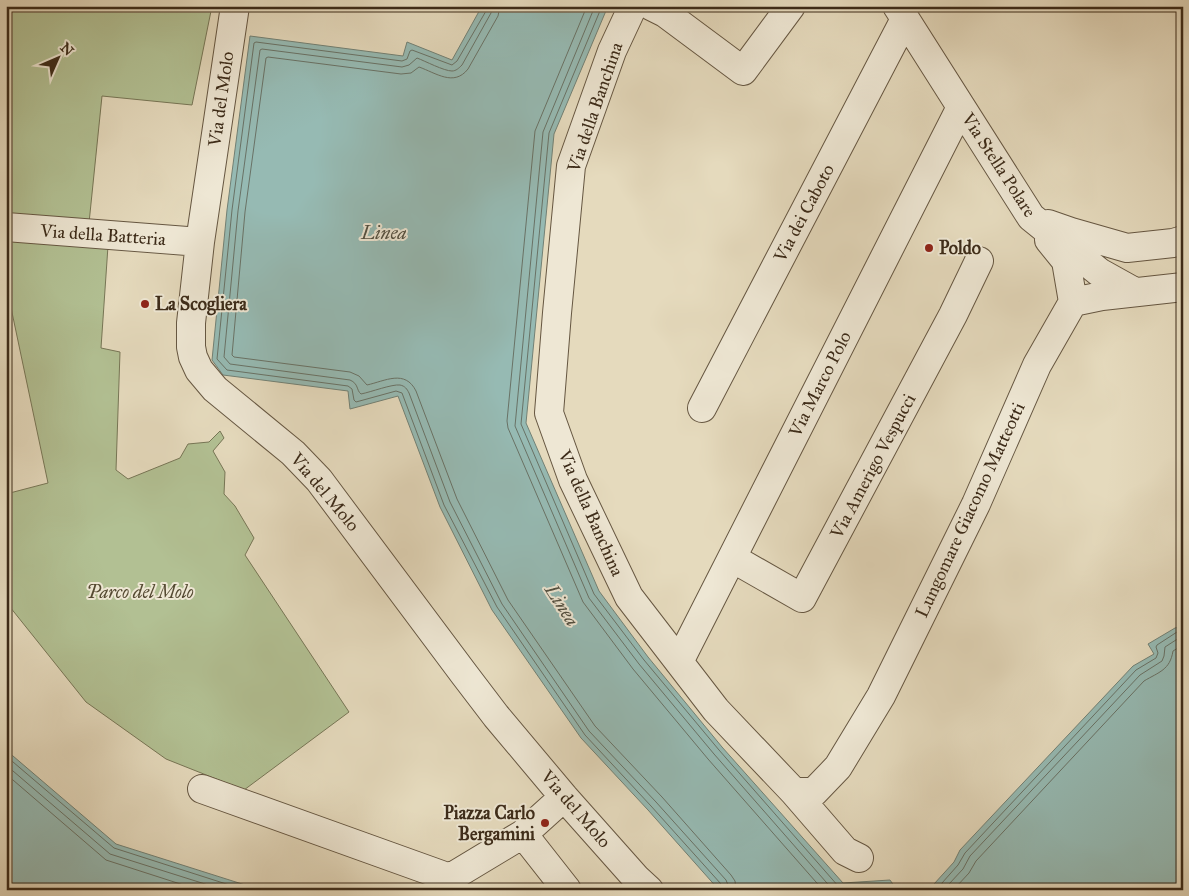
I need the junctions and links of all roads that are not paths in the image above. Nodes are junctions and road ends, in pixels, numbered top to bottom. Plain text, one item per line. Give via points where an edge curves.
1 (235, 6) edge
2 (634, 6) edge
3 (651, 6) edge
4 (790, 6) edge
5 (901, 13) edge
6 (961, 108) junction
7 (1030, 217) junction
8 (6, 228) edge
9 (1183, 240) edge
10 (200, 242) junction
11 (979, 261) dead end
12 (1183, 287) edge
13 (1135, 292) junction
14 (1073, 302) junction
15 (702, 408) dead end
16 (732, 558) junction
17 (679, 662) junction
18 (202, 789) dead end
19 (794, 792) junction
20 (564, 797) junction
21 (524, 834) junction
22 (859, 858) dead end
23 (567, 890) edge
24 (649, 890) edge

1 - 10 street, Via del Molo
2 - 17 street, Via della Banchina via 612,51 571,166 549,413 573,480 629,597
3 - 4 street via 743,71
5 - 6 street, Via Stella Polare
5 - 15 street, Via dei Caboto
6 - 7 street, Via Stella Polare
6 - 16 street, Via Marco Polo
7 - 9 street via 1127,248
7 - 13 street, Via Stella Polare via 1099,272
7 - 14 street via 1066,261
8 - 10 street, Via della Batteria
10 - 20 street, Via del Molo via 190,331 193,357 199,370 215,389 293,453 319,480 480,696
11 - 16 street, Via Amerigo Vespucci via 802,598
12 - 13 street
13 - 14 street
14 - 19 street, Lungomare Giacomo Matteotti via 1037,365 976,504 881,696 838,767 814,792
16 - 17 street, Via Marco Polo
17 - 19 street, Via della Banchina via 716,710
18 - 21 street via 450,878
19 - 22 street, Via della Banchina via 845,851
20 - 21 street
20 - 24 street, Via del Molo
21 - 23 street

